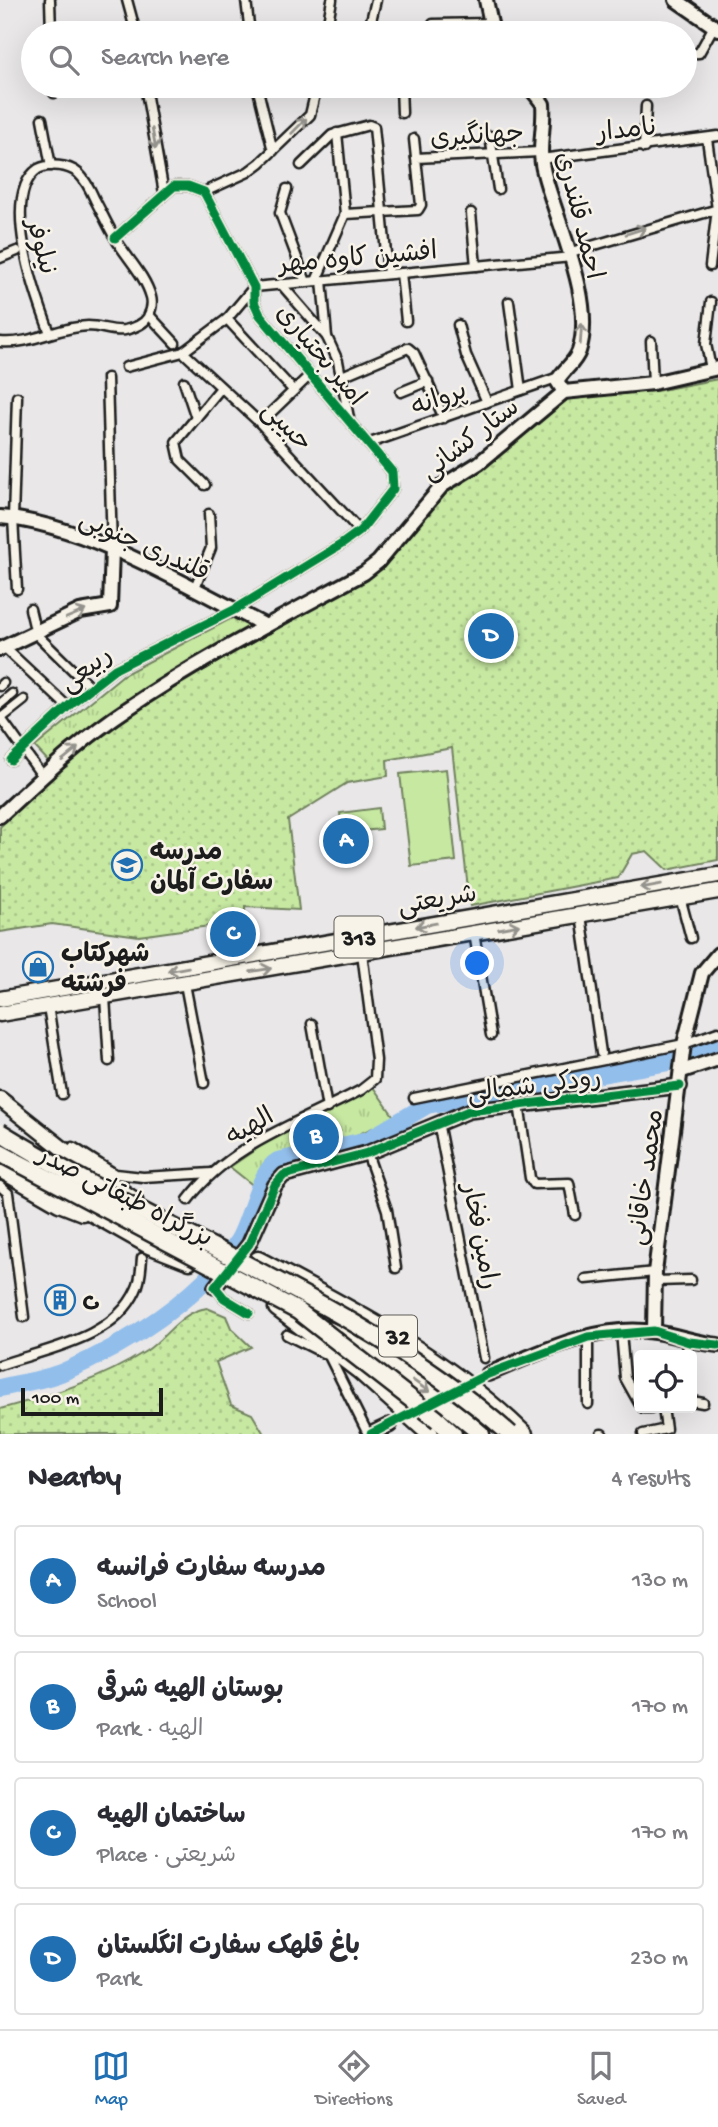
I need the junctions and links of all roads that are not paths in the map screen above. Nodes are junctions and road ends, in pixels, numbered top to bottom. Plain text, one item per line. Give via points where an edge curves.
1 (50, 0) edge
2 (127, 0) edge
3 (246, 0) edge
4 (332, 0) edge
5 (376, 0) edge
6 (486, 0) edge
7 (677, 0) edge
8 (51, 21) edge
9 (133, 21) edge
10 (249, 21) edge
11 (328, 21) edge
12 (370, 21) edge
13 (490, 21) edge
14 (716, 28) edge
15 (697, 53) edge
16 (147, 98) edge
17 (260, 98) edge
18 (314, 98) edge
19 (401, 98) edge
20 (538, 98) edge
21 (646, 106) dead end
22 (402, 113) dead end
23 (42, 119) dead end
24 (337, 133) junction
25 (490, 136) dead end
26 (718, 136) edge
27 (414, 139) dead end
28 (707, 139) junction
29 (644, 148) junction
30 (272, 151) junction
31 (493, 155) junction
32 (540, 155) junction
33 (416, 158) junction
34 (301, 165) dead end
35 (51, 166) junction
36 (287, 189) dead end
37 (498, 189) dead end
38 (204, 192) junction
39 (163, 193) junction
40 (718, 209) edge
41 (383, 213) junction
42 (471, 213) dead end
43 (345, 214) junction
44 (115, 238) junction
45 (17, 251) junction
46 (572, 254) junction
47 (0, 258) edge
48 (476, 266) junction
49 (709, 267) dead end
50 (401, 273) junction
51 (388, 274) junction
52 (319, 281) junction
53 (306, 282) junction
54 (281, 284) junction
55 (254, 287) junction
56 (509, 302) dead end
57 (711, 302) dead end
58 (149, 315) junction
59 (227, 318) junction
60 (406, 321) dead end
61 (458, 326) dead end
62 (50, 333) junction
63 (327, 337) junction
64 (651, 341) dead end
65 (0, 342) edge
66 (175, 343) dead end
67 (183, 352) junction
68 (125, 367) dead end
69 (715, 368) edge
70 (310, 375) junction
71 (342, 376) junction
72 (559, 377) junction
73 (107, 378) dead end
74 (428, 381) junction
75 (184, 382) dead end
76 (653, 383) junction
77 (220, 389) junction
78 (293, 390) junction
79 (521, 390) junction
80 (401, 391) dead end
81 (564, 392) junction
82 (17, 397) dead end
83 (487, 402) junction
84 (196, 418) junction
85 (444, 418) junction
86 (349, 419) junction
87 (260, 424) junction
88 (370, 443) junction
89 (205, 485) dead end
90 (209, 514) dead end
91 (7, 517) edge
92 (360, 531) junction
93 (112, 549) junction
94 (17, 589) dead end
95 (194, 590) junction
96 (30, 609) dead end
97 (234, 610) junction
98 (266, 626) junction
99 (36, 634) junction
100 (2, 648) edge
101 (91, 688) junction
102 (12, 694) dead end
103 (24, 700) dead end
104 (0, 704) edge
105 (68, 707) junction
106 (0, 718) edge
107 (23, 748) junction
108 (11, 760) dead end
109 (43, 776) junction
110 (0, 816) edge
111 (718, 875) edge
112 (718, 891) edge
113 (680, 897) junction
114 (580, 915) junction
115 (474, 933) junction
116 (691, 938) dead end
117 (362, 953) junction
118 (718, 954) edge
119 (185, 984) junction
120 (105, 997) junction
121 (0, 999) edge
122 (48, 1006) junction
123 (5, 1015) edge
124 (312, 1024) dead end
125 (718, 1032) edge
126 (491, 1035) dead end
127 (684, 1044) junction
128 (601, 1053) dead end
129 (718, 1059) edge
130 (108, 1061) dead end
131 (682, 1071) junction
132 (204, 1083) dead end
133 (680, 1086) junction
134 (62, 1094) dead end
135 (0, 1097) edge
136 (414, 1098) dead end
137 (519, 1104) junction
138 (327, 1108) junction
139 (438, 1122) junction
140 (0, 1126) edge
141 (0, 1132) edge
142 (73, 1147) dead end
143 (0, 1153) edge
144 (366, 1153) junction
145 (0, 1160) edge
146 (0, 1170) edge
147 (212, 1173) junction
148 (1, 1186) edge
149 (188, 1200) dead end
150 (136, 1201) junction
151 (575, 1215) dead end
152 (125, 1231) junction
153 (142, 1258) dead end
154 (396, 1268) dead end
155 (655, 1277) junction
156 (586, 1279) dead end
157 (691, 1280) dead end
158 (215, 1287) joint
159 (277, 1308) junction
160 (249, 1313) dead end
161 (24, 1317) dead end
162 (654, 1331) junction
163 (621, 1332) junction
164 (287, 1335) dead end
165 (588, 1337) junction
166 (689, 1342) junction
167 (718, 1345) edge
168 (687, 1350) edge
169 (484, 1358) dead end
170 (0, 1365) edge
171 (488, 1374) tunnel mouth
172 (634, 1395) edge
173 (697, 1402) edge
174 (704, 1403) dead end
175 (589, 1405) dead end
176 (664, 1413) edge
177 (390, 1425) dead end
178 (434, 1427) edge
179 (369, 1434) edge
180 (453, 1434) edge
181 (481, 1434) edge
182 (510, 1434) edge
183 (524, 1434) edge
184 (643, 1434) edge

1 - 8 street
2 - 9 street
3 - 10 street
4 - 11 street
5 - 12 street
6 - 13 street
7 - 14 street
14 - 15 street
16 -> 39 street
17 - 30 street
30 -> 18 street via 310,115
19 - 22 street
20 - 32 street, احمد قلندری via 543,104
21 - 29 street
23 - 35 street
24 - 34 street
24 - 41 street via 369,125 376,130
24 - 43 street
25 - 31 street
26 - 28 street, نامدار
27 - 33 street
28 - 29 street, نامدار
28 - 40 street
29 - 32 street, نامدار
30 - 38 street via 248,172
31 - 32 street, جهانگیری
31 - 33 street, جهانگیری
31 - 37 street
32 - 46 street, احمد قلندری
33 - 41 street, جهانگیری via 420,208
35 - 44 street via 78,172
35 - 45 street, نیلوفر via 32,173 17,189 12,221
36 - 53 street via 281,213
38 - 39 street via 182,185
38 - 55 street, افشین کاوه مهر
39 - 44 street
46 -> 40 street, افشین کاوه مهر
40 - 49 street
41 - 43 street, جهانگیری
41 - 51 street
42 - 48 street
43 - 52 street
44 - 58 street via 147,286 152,300
45 - 47 street
45 - 62 street, نیلوفر
46 - 48 street, افشین کاوه مهر
72 -> 46 street, احمد قلندری via 574,362 582,334
48 - 50 street, افشین کاوه مهر
50 - 51 street, افشین کاوه مهر
50 - 60 street
51 - 52 street, افشین کاوه مهر
52 - 53 street, افشین کاوه مهر
52 - 63 street
53 - 54 street, افشین کاوه مهر
54 - 55 street, افشین کاوه مهر
54 - 63 street
55 - 59 street
55 - 70 street, امیر بختیاری via 260,316
56 - 79 street
57 - 69 street via 706,344
58 - 62 street via 127,330 88,326
58 - 66 street
59 - 67 street
59 - 78 street
61 - 83 street
62 - 65 street via 26,342
63 - 71 street
64 - 76 street
67 - 68 street
67 - 77 street, حبیبی
69 - 76 street
70 - 78 street
70 - 86 street, امیر بختیاری
71 - 74 street via 408,348
71 - 86 street
72 - 79 street, پروانه
72 - 81 street via 557,385
73 - 93 street
74 - 80 street
74 - 85 street
75 - 84 street
76 - 81 street
77 - 84 street
77 - 87 street, حبیبی
78 - 87 street
79 - 83 street, پروانه
81 - 98 street, ستار کشانی via 429,498 364,573
82 - 91 street
83 - 85 street, پروانه
84 - 89 street via 176,442 176,450 189,472
85 - 88 street, پروانه
86 - 88 street, امیر بختیاری
87 - 92 street, حبیبی
88 - 92 street, امیر بختیاری via 393,472 393,489
90 - 95 street via 211,548
91 - 93 street, قلندری جنوبی
91 - 94 street
92 - 97 street, ربیعی
93 - 95 street, قلندری جنوبی
99 -> 93 street via 80,611 110,606
95 - 97 street, قلندری جنوبی
96 - 99 street
97 - 98 street, قلندری جنوبی
97 - 101 street, ربیعی via 140,654
109 -> 98 street, ستار کشانی via 126,709
99 - 100 street
99 - 101 street
100 - 105 street
101 - 105 street, ربیعی
102 - 104 street
103 - 106 street
105 - 107 street, ربیعی
106 - 107 street
107 - 108 street, ربیعی
107 - 109 street
109 - 110 street, ستار کشانی
111 -> 121 main road, شریعتی / 313
112 - 113 main road, شریعتی / 313
113 - 114 main road, شریعتی / 313
113 - 116 street
115 -> 114 main road, شریعتی / 313
114 - 128 street
115 - 117 main road, شریعتی / 313
115 - 126 street
119 -> 117 main road, شریعتی / 313
117 - 138 street, الهیه via 377,1073 372,1084
118 - 127 street, محمد خاقانی via 702,973
119 - 120 main road, شریعتی / 313
119 - 132 street
120 - 122 main road, شریعتی / 313
120 - 130 street
122 - 123 main road, شریعتی / 313
122 - 134 street
124 - 138 street
125 - 127 street, رودکی شمالی
127 - 131 street, محمد خاقانی
127 - 136 street, رودکی شمالی
129 - 131 street
131 - 133 street, محمد خاقانی
133 - 137 street, رودکی شمالی
133 - 155 street, محمد خاقانی
135 - 150 main road
137 - 139 street, رودکی شمالی via 469,1111
137 - 151 street via 530,1178 534,1184 569,1183
138 - 147 street, الهیه via 262,1138
139 - 144 street, رودکی شمالی
139 - 169 street, رامین فخار
140 - 150 highway, 32
141 - 182 highway, بزرگراه طبقاتی صدر, bridge via 70,1175 387,1342
142 - 147 street via 115,1174
143 - 178 highway, بزرگراه طبقاتی صدر, bridge via 298,1311
144 - 154 street via 387,1210
144 - 158 street, رودکی شمالی via 284,1175 275,1185 249,1244
145 - 152 highway, 32
146 - 152 main road via 59,1204
147 - 149 street, الهیه
148 - 161 street via 8,1193
150 - 183 highway, 32 via 257,1260 426,1353
152 - 159 highway, 32
153 - 170 street via 137,1289 113,1320 84,1337
155 - 156 street
155 - 157 street
155 - 162 street, محمد خاقانی
158 - 160 street
159 - 178 highway
159 -> 181 highway, 32 via 361,1345
162 - 163 street
162 - 166 street
163 - 165 street
163 - 172 street via 625,1378
164 - 179 street via 329,1356
165 - 171 street
165 - 175 street
166 - 167 street
166 - 168 street
173 - 174 street
176 - 184 street via 666,1429
177 - 179 street
178 - 180 highway

